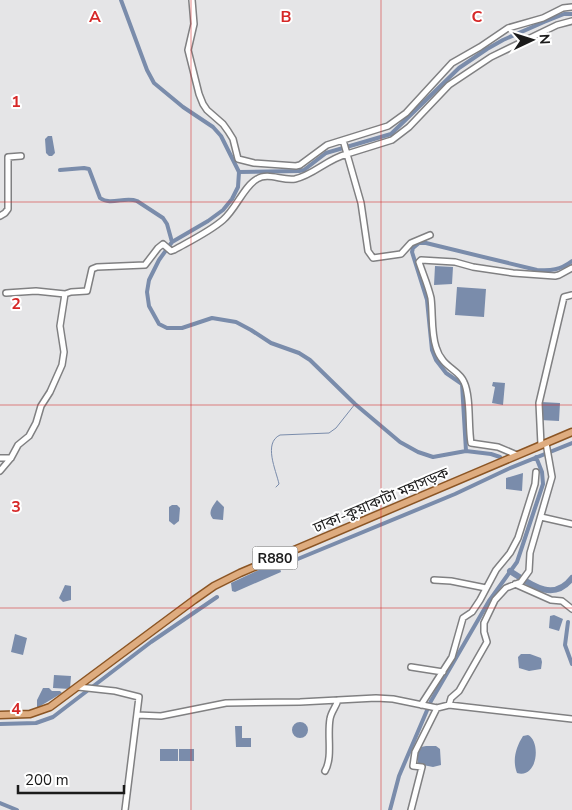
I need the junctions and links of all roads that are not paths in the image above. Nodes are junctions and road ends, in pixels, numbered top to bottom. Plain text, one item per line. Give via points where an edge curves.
1 (192, 0) edge
2 (572, 7) edge
3 (572, 21) edge
4 (344, 142) junction
5 (346, 153) junction
6 (21, 156) dead end
7 (0, 216) edge
8 (430, 236) dead end
9 (572, 268) edge
10 (6, 293) dead end
11 (65, 294) junction
12 (572, 295) edge
13 (572, 432) edge
14 (544, 444) junction
15 (517, 455) junction
16 (0, 458) edge
17 (11, 458) junction
18 (0, 472) edge
19 (536, 472) dead end
20 (541, 517) junction
21 (572, 524) edge
22 (434, 580) dead end
23 (514, 584) junction
24 (486, 588) junction
25 (572, 609) edge
26 (411, 667) dead end
27 (443, 672) junction
28 (78, 687) junction
29 (338, 700) junction
30 (421, 705) junction
31 (449, 705) junction
32 (437, 708) junction
33 (0, 715) edge
34 (137, 715) junction
35 (572, 720) edge
36 (325, 771) dead end
37 (125, 810) edge
38 (411, 810) edge

1 - 4 street via 194,24 188,50 199,94 207,110 223,124 233,139 238,159 296,166 327,145
2 - 4 street via 508,28 452,62 406,113 388,126
3 - 5 street via 557,24 491,56 449,85 409,128 392,140
4 - 5 street
5 - 8 street via 361,203 368,251 373,258 401,254 411,243
5 - 11 street via 300,177 258,178 223,220 188,242 171,250 163,244 145,266 94,268 86,291
6 - 7 street via 8,157 8,209
9 - 15 street via 555,276 487,270 442,260 419,262 428,284 439,356 465,383 471,442
10 - 11 street via 36,291
11 - 17 street via 60,326 64,359 36,423
12 - 14 street via 564,298 539,403
13 - 14 main road, ঢাকা-কুয়াকাটা মহাসড়ক / R880
14 - 15 main road, ঢাকা-কুয়াকাটা মহাসড়ক / R880
14 - 20 street via 552,477
15 - 28 main road, ঢাকা-কুয়াকাটা মহাসড়ক / R880 via 214,586
16 - 17 street
17 - 18 street
19 - 24 street via 518,538
20 - 21 street
20 - 23 street via 530,553 529,571 521,582
22 - 24 street
23 - 25 street via 551,600 562,600
23 - 31 street via 495,600 484,623 487,642
24 - 27 street via 472,612 463,618 452,657
26 - 27 street
27 - 30 street
28 - 33 main road, ঢাকা-কুয়াকাটা মহাসড়ক / R880 via 39,712
28 - 34 street via 139,697
29 - 30 street via 376,698
29 - 34 street via 226,703 162,716
29 - 36 street via 330,720 329,763
30 - 32 street
31 - 32 street
31 - 35 street
32 - 38 street via 415,752 413,766 422,767
34 - 37 street

